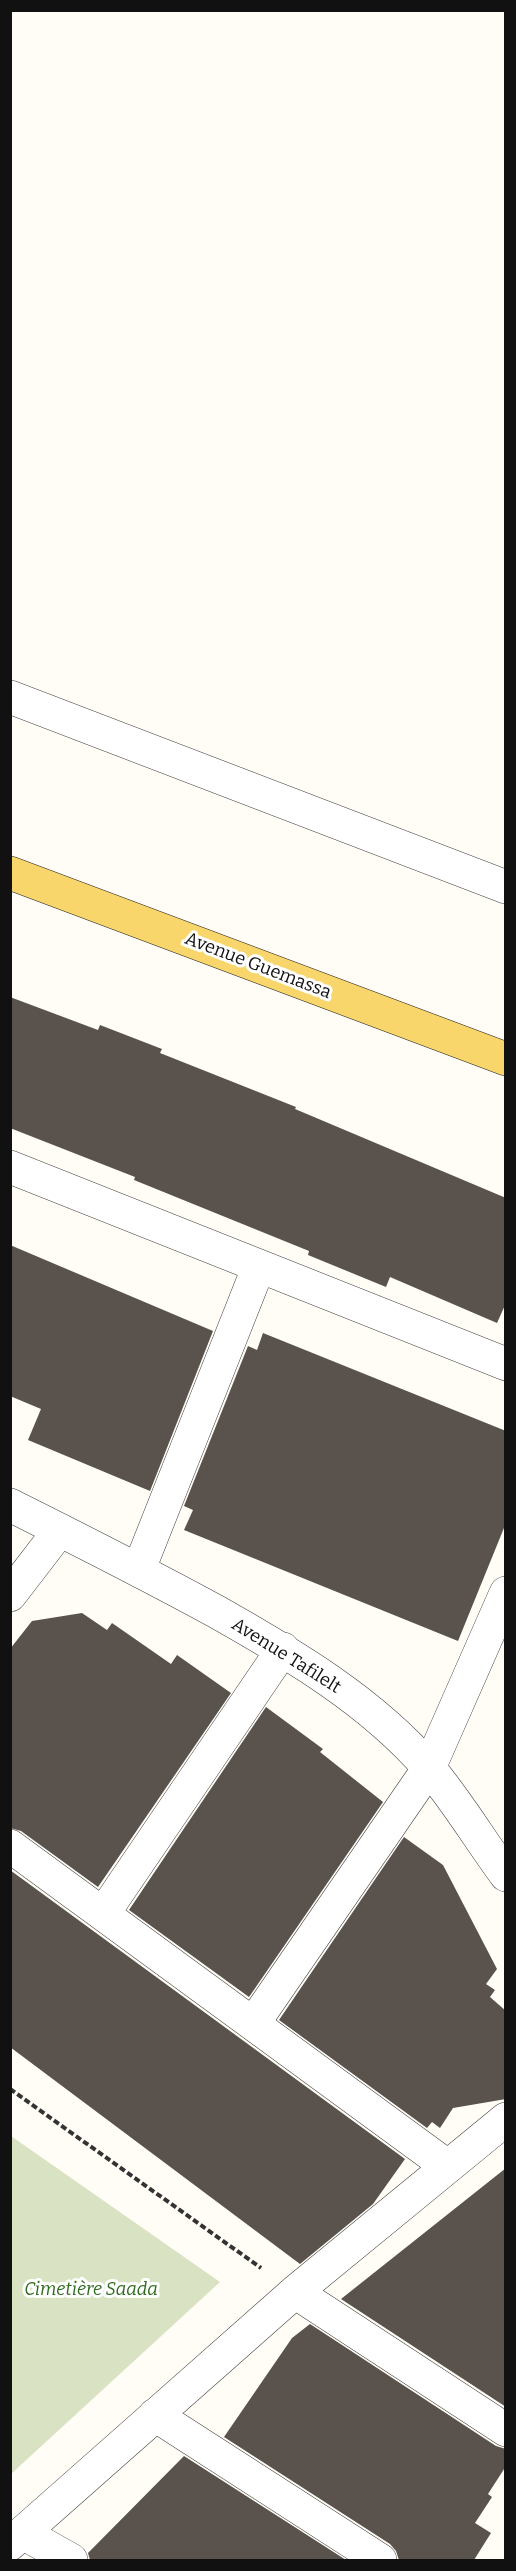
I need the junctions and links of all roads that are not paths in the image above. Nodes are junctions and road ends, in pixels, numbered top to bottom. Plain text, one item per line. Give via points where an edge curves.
1 (10, 697) edge
2 (10, 873) edge
3 (506, 887) edge
4 (506, 1059) edge
5 (10, 1167) edge
6 (259, 1266) junction
7 (506, 1364) edge
8 (10, 1505) edge
9 (60, 1530) junction
10 (139, 1569) junction
11 (506, 1593) edge
12 (10, 1595) edge
13 (284, 1649) junction
14 (429, 1768) junction
15 (10, 1846) edge
16 (506, 1875) edge
17 (103, 1914) junction
18 (253, 2024) junction
19 (506, 2119) edge
20 (447, 2166) junction
21 (295, 2292) junction
22 (155, 2415) junction
23 (506, 2430) edge
24 (17, 2538) edge
25 (71, 2560) edge
26 (380, 2560) edge

1 - 3 street
2 - 4 main road, Avenue Guemassa
5 - 6 street
6 - 7 street
6 - 10 street
8 - 9 street, Avenue Tafilelt
9 - 10 street, Avenue Tafilelt
9 - 12 street
10 - 13 street, Avenue Tafilelt
11 - 14 street
13 - 14 street, Avenue Tafilelt via 331,1681 393,1732
13 - 17 street
14 - 16 street, Avenue Tafilelt
14 - 18 street
15 - 17 street
17 - 18 street
18 - 20 street
19 - 20 street
20 - 21 street
21 - 22 street
21 - 23 street
22 - 24 street
22 - 26 street
24 - 25 street

